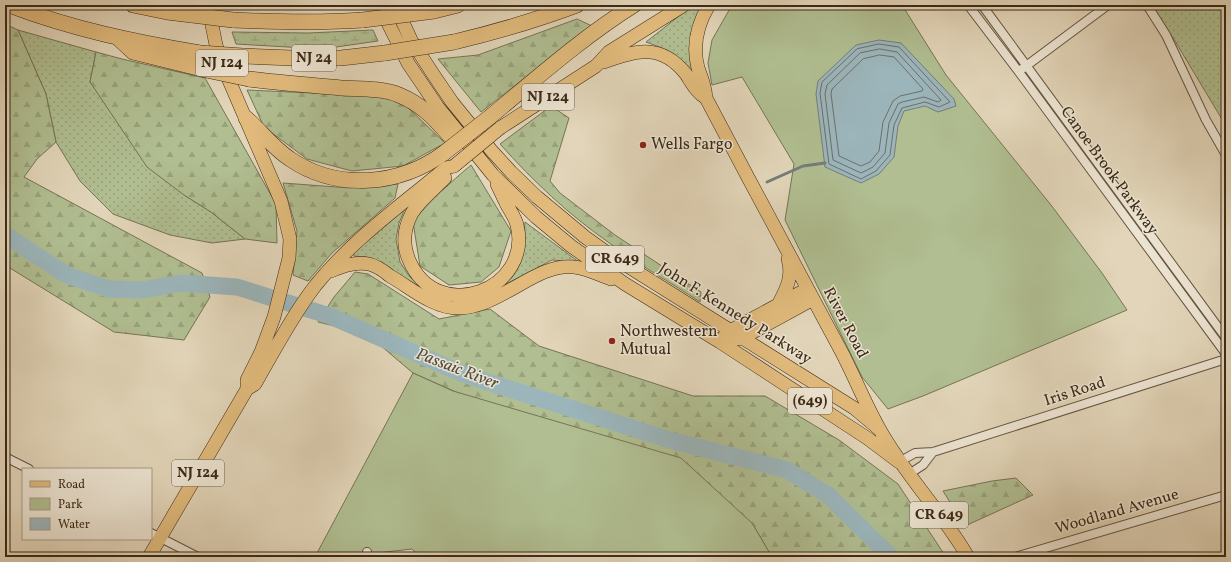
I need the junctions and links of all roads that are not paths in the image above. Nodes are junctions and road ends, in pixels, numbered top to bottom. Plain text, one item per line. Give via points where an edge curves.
1 (9, 5) edge
2 (133, 5) edge
3 (208, 5) edge
4 (379, 5) edge
5 (395, 5) edge
6 (458, 5) edge
7 (577, 5) edge
8 (634, 5) edge
9 (684, 5) edge
10 (709, 5) edge
11 (968, 5) edge
12 (982, 5) edge
13 (1108, 5) edge
14 (1147, 5) edge
15 (118, 38) junction
16 (596, 66) junction
17 (1027, 66) junction
18 (1018, 72) junction
19 (706, 98) junction
20 (246, 118) junction
21 (496, 122) junction
22 (460, 136) junction
23 (1226, 155) edge
24 (454, 166) junction
25 (493, 175) junction
26 (782, 242) junction
27 (326, 274) junction
28 (625, 284) junction
29 (810, 294) junction
30 (779, 303) junction
31 (730, 331) junction
32 (742, 338) junction
33 (1226, 338) edge
34 (720, 342) junction
35 (1226, 354) edge
36 (1226, 359) edge
37 (247, 389) junction
38 (879, 429) junction
39 (933, 452) junction
40 (5, 457) edge
41 (900, 462) junction
42 (27, 468) edge
43 (909, 474) junction
44 (1226, 495) edge
45 (156, 535) edge
46 (148, 557) edge
47 (198, 557) edge
48 (968, 557) edge
49 (1016, 557) edge

1 - 15 highway, NJ 24
2 - 6 highway, NJ 24, bridge via 233,20 302,22 363,20 434,11
3 - 20 main road, NJ 124 via 222,64
4 - 22 main road, John F. Kennedy Parkway / CR 649 via 408,63
5 - 31 main road, John F. Kennedy Parkway / CR 649 via 411,40 445,92 511,172 555,213 610,255
7 - 15 highway, NJ 24, bridge via 540,19 454,42 333,58 200,53
8 - 21 highway via 578,43
9 - 16 main road, NJ 124 via 609,52
10 - 19 main road, River Road via 698,28 695,49
11 - 18 street, Canoe Brook Parkway
12 - 17 street, Canoe Brook Parkway
13 - 17 street
14 - 23 street via 1166,35 1206,120
15 - 22 highway, bridge via 133,52 250,79 398,94 425,110 448,135
16 - 19 main road, River Road via 634,52 661,55 673,61
16 - 21 main road, NJ 124
17 - 18 street
17 - 33 street, Canoe Brook Parkway
18 - 35 street, Canoe Brook Parkway
19 - 26 main road, River Road
20 - 21 highway, bridge via 291,160 336,178 361,181 386,179 424,167
20 - 37 main road, NJ 124 via 281,200 290,239 289,258 274,317 262,352 247,380
21 - 24 main road, NJ 124, bridge
22 - 25 main road, John F. Kennedy Parkway / CR 649
24 - 25 main road via 451,173 412,212 404,239 408,258 415,272 427,284 447,294 469,295 483,290 503,276 513,262 517,248 517,225
24 - 27 main road, NJ 124 via 446,168 381,220
25 - 28 main road, John F. Kennedy Parkway / CR 649 via 536,217 571,246
26 - 29 main road, River Road / (649)
26 - 30 main road via 791,272 788,287
27 - 28 main road via 352,264 369,264 428,300 458,308 480,305 562,266 584,269
27 - 37 main road, NJ 124 via 315,286 289,326 255,384
28 - 34 main road, John F. Kennedy Parkway / CR 649
29 - 30 main road
29 - 32 main road
29 - 38 main road, River Road / (649)
30 - 31 main road
31 - 32 main road, John F. Kennedy Parkway / (649)
31 - 34 main road
32 - 34 main road
32 - 38 main road, John F. Kennedy Parkway / (649) via 854,408
34 - 41 main road, John F. Kennedy Parkway / (649)
36 - 39 street, Iris Road
37 - 45 main road, NJ 124
38 - 41 main road, River Road / (649)
39 - 41 street, Iris Road via 915,453
39 - 43 street, Iris Road via 923,464
40 - 42 street
41 - 43 main road, River Road / CR 649
43 - 48 main road, River Road / CR 649
44 - 49 street, Woodland Avenue
45 - 46 main road, NJ 124
45 - 47 street

